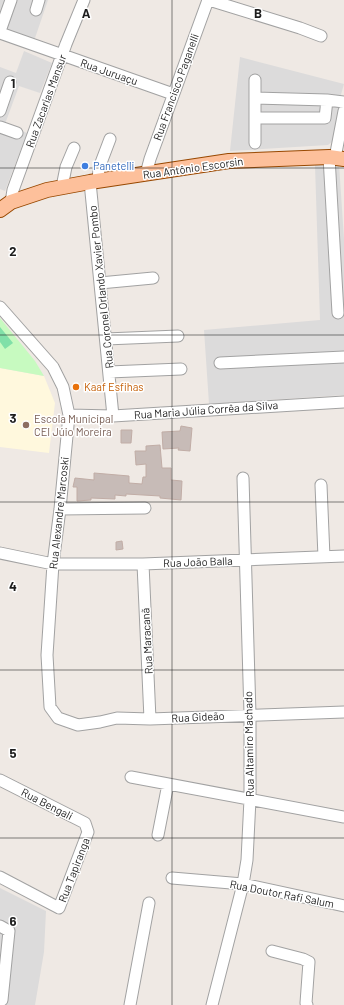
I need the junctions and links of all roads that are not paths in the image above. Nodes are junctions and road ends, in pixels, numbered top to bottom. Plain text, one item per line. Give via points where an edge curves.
1 (11, 0) edge
2 (84, 0) edge
3 (209, 0) edge
4 (0, 32) edge
5 (321, 36) dead end
6 (63, 55) junction
7 (255, 80) dead end
8 (10, 82) dead end
9 (173, 94) junction
10 (255, 98) junction
11 (327, 100) junction
12 (344, 102) edge
13 (0, 111) edge
14 (344, 111) edge
15 (255, 118) junction
16 (0, 127) edge
17 (17, 133) dead end
18 (110, 139) dead end
19 (255, 143) dead end
20 (74, 148) dead end
21 (336, 158) edge
22 (146, 174) junction
23 (94, 181) junction
24 (62, 187) junction
25 (5, 206) edge
26 (153, 278) dead end
27 (100, 283) junction
28 (0, 307) edge
29 (338, 313) dead end
30 (178, 336) dead end
31 (106, 339) junction
32 (344, 357) edge
33 (220, 363) dead end
34 (181, 370) dead end
35 (109, 372) junction
36 (344, 402) edge
37 (68, 415) junction
38 (113, 416) junction
39 (243, 478) dead end
40 (321, 485) dead end
41 (145, 508) dead end
42 (60, 509) junction
43 (0, 553) edge
44 (344, 556) edge
45 (324, 557) junction
46 (245, 561) junction
47 (53, 564) junction
48 (143, 564) junction
49 (344, 712) edge
50 (250, 714) junction
51 (150, 719) junction
52 (78, 725) joint
53 (131, 777) dead end
54 (0, 780) edge
55 (168, 784) junction
56 (250, 799) junction
57 (344, 817) edge
58 (88, 832) joint
59 (158, 835) dead end
60 (0, 877) edge
61 (172, 878) dead end
62 (243, 884) junction
63 (149, 903) dead end
64 (344, 906) edge
65 (0, 926) edge
66 (272, 950) dead end
67 (2, 1000) dead end
68 (130, 1005) edge
69 (212, 1005) edge
70 (307, 1005) edge

1 - 4 street
2 - 6 street, Rua Zacarias Mansur
3 - 5 street
3 - 9 street, Rua Francisco Paganelli
4 - 6 street, Rua Juruaçu
6 - 9 street, Rua Juruaçu
6 - 25 street, Rua Zacarias Mansur
7 - 10 street
8 - 13 street
9 - 22 street, Rua Francisco Paganelli
10 - 11 street
10 - 15 street
11 - 12 street
11 - 15 street via 325,118
14 - 21 street
15 - 19 street
16 - 17 street
18 - 23 street, Rua Coronel Orlando Xavier Pombo
20 - 24 street via 66,166
21 - 22 main road, Rua Antônio Escorsin via 229,161
21 - 29 street via 330,164
22 - 23 main road, Rua Antônio Escorsin
23 - 24 main road, Rua Antônio Escorsin
23 - 27 street, Rua Coronel Orlando Xavier Pombo
24 - 25 main road, Rua Antônio Escorsin
26 - 27 street
27 - 31 street, Rua Coronel Orlando Xavier Pombo
28 - 37 street, Rua Alexandre Marcoski via 53,367 63,387
30 - 31 street
31 - 35 street, Rua Coronel Orlando Xavier Pombo
32 - 33 street
34 - 35 street
35 - 38 street, Rua Coronel Orlando Xavier Pombo
36 - 38 street, Rua Maria Júlia Corrêa da Silva
37 - 38 street, Rua Maria Júlia Corrêa da Silva
37 - 42 street, Rua Alexandre Marcoski
39 - 46 street, Rua Altamiro Machado
40 - 45 street
41 - 42 street
42 - 47 street, Rua Alexandre Marcoski
43 - 47 street, Rua João Balla
44 - 45 street, Rua João Balla
45 - 46 street, Rua João Balla
46 - 48 street, Rua João Balla
46 - 50 street, Rua Altamiro Machado
47 - 48 street, Rua João Balla
47 - 52 street, Rua Alexandre Marcoski via 47,656 50,707 58,718
48 - 51 street, Rua Maracanã
49 - 50 street, Rua Gideão
50 - 51 street, Rua Gideão
50 - 56 street, Rua Altamiro Machado
51 - 52 street, Rua Gideão via 117,718
53 - 55 street
54 - 58 street, Rua Bengali via 85,823
55 - 56 street
55 - 59 street
56 - 57 street
56 - 62 street, Rua Altamiro Machado via 247,860
58 - 60 street, Rua Tapiranga via 59,908
61 - 62 street, Rua Doutor Rafi Salum
62 - 64 street, Rua Doutor Rafi Salum
62 - 69 street, Rua Altamiro Machado
63 - 68 street
65 - 67 street via 10,931
66 - 70 street via 309,962

